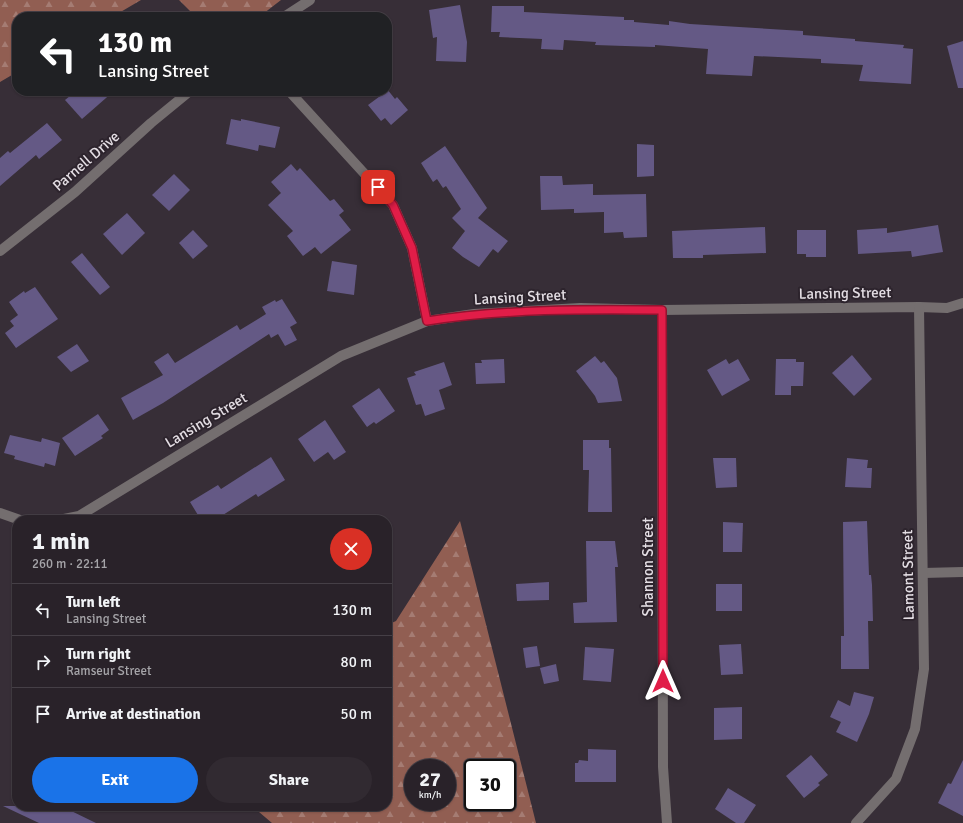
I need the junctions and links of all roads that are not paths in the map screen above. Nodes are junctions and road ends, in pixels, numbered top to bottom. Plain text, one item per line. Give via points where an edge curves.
1 (310, 0) edge
2 (292, 12) edge
3 (184, 96) edge
4 (294, 96) edge
5 (0, 251) edge
6 (963, 303) edge
7 (919, 306) junction
8 (662, 310) junction
9 (427, 321) junction
10 (0, 513) edge
11 (81, 515) edge
12 (12, 517) edge
13 (923, 572) junction
14 (963, 572) edge
15 (667, 823) edge
16 (856, 823) edge

1 - 2 street
3 - 5 street, Parnell Drive via 75,192
4 - 9 street via 393,205 412,248
6 - 7 street, Lansing Street via 947,308
7 - 8 street, Lansing Street
7 - 13 street, Lamont Street
8 - 9 street, Lansing Street via 580,308 474,314
8 - 15 street, Shannon Street via 662,768
9 - 11 street, Lansing Street via 341,356
10 - 12 street
13 - 14 street
13 - 16 street, Lamont Street via 924,669 915,729 896,778

